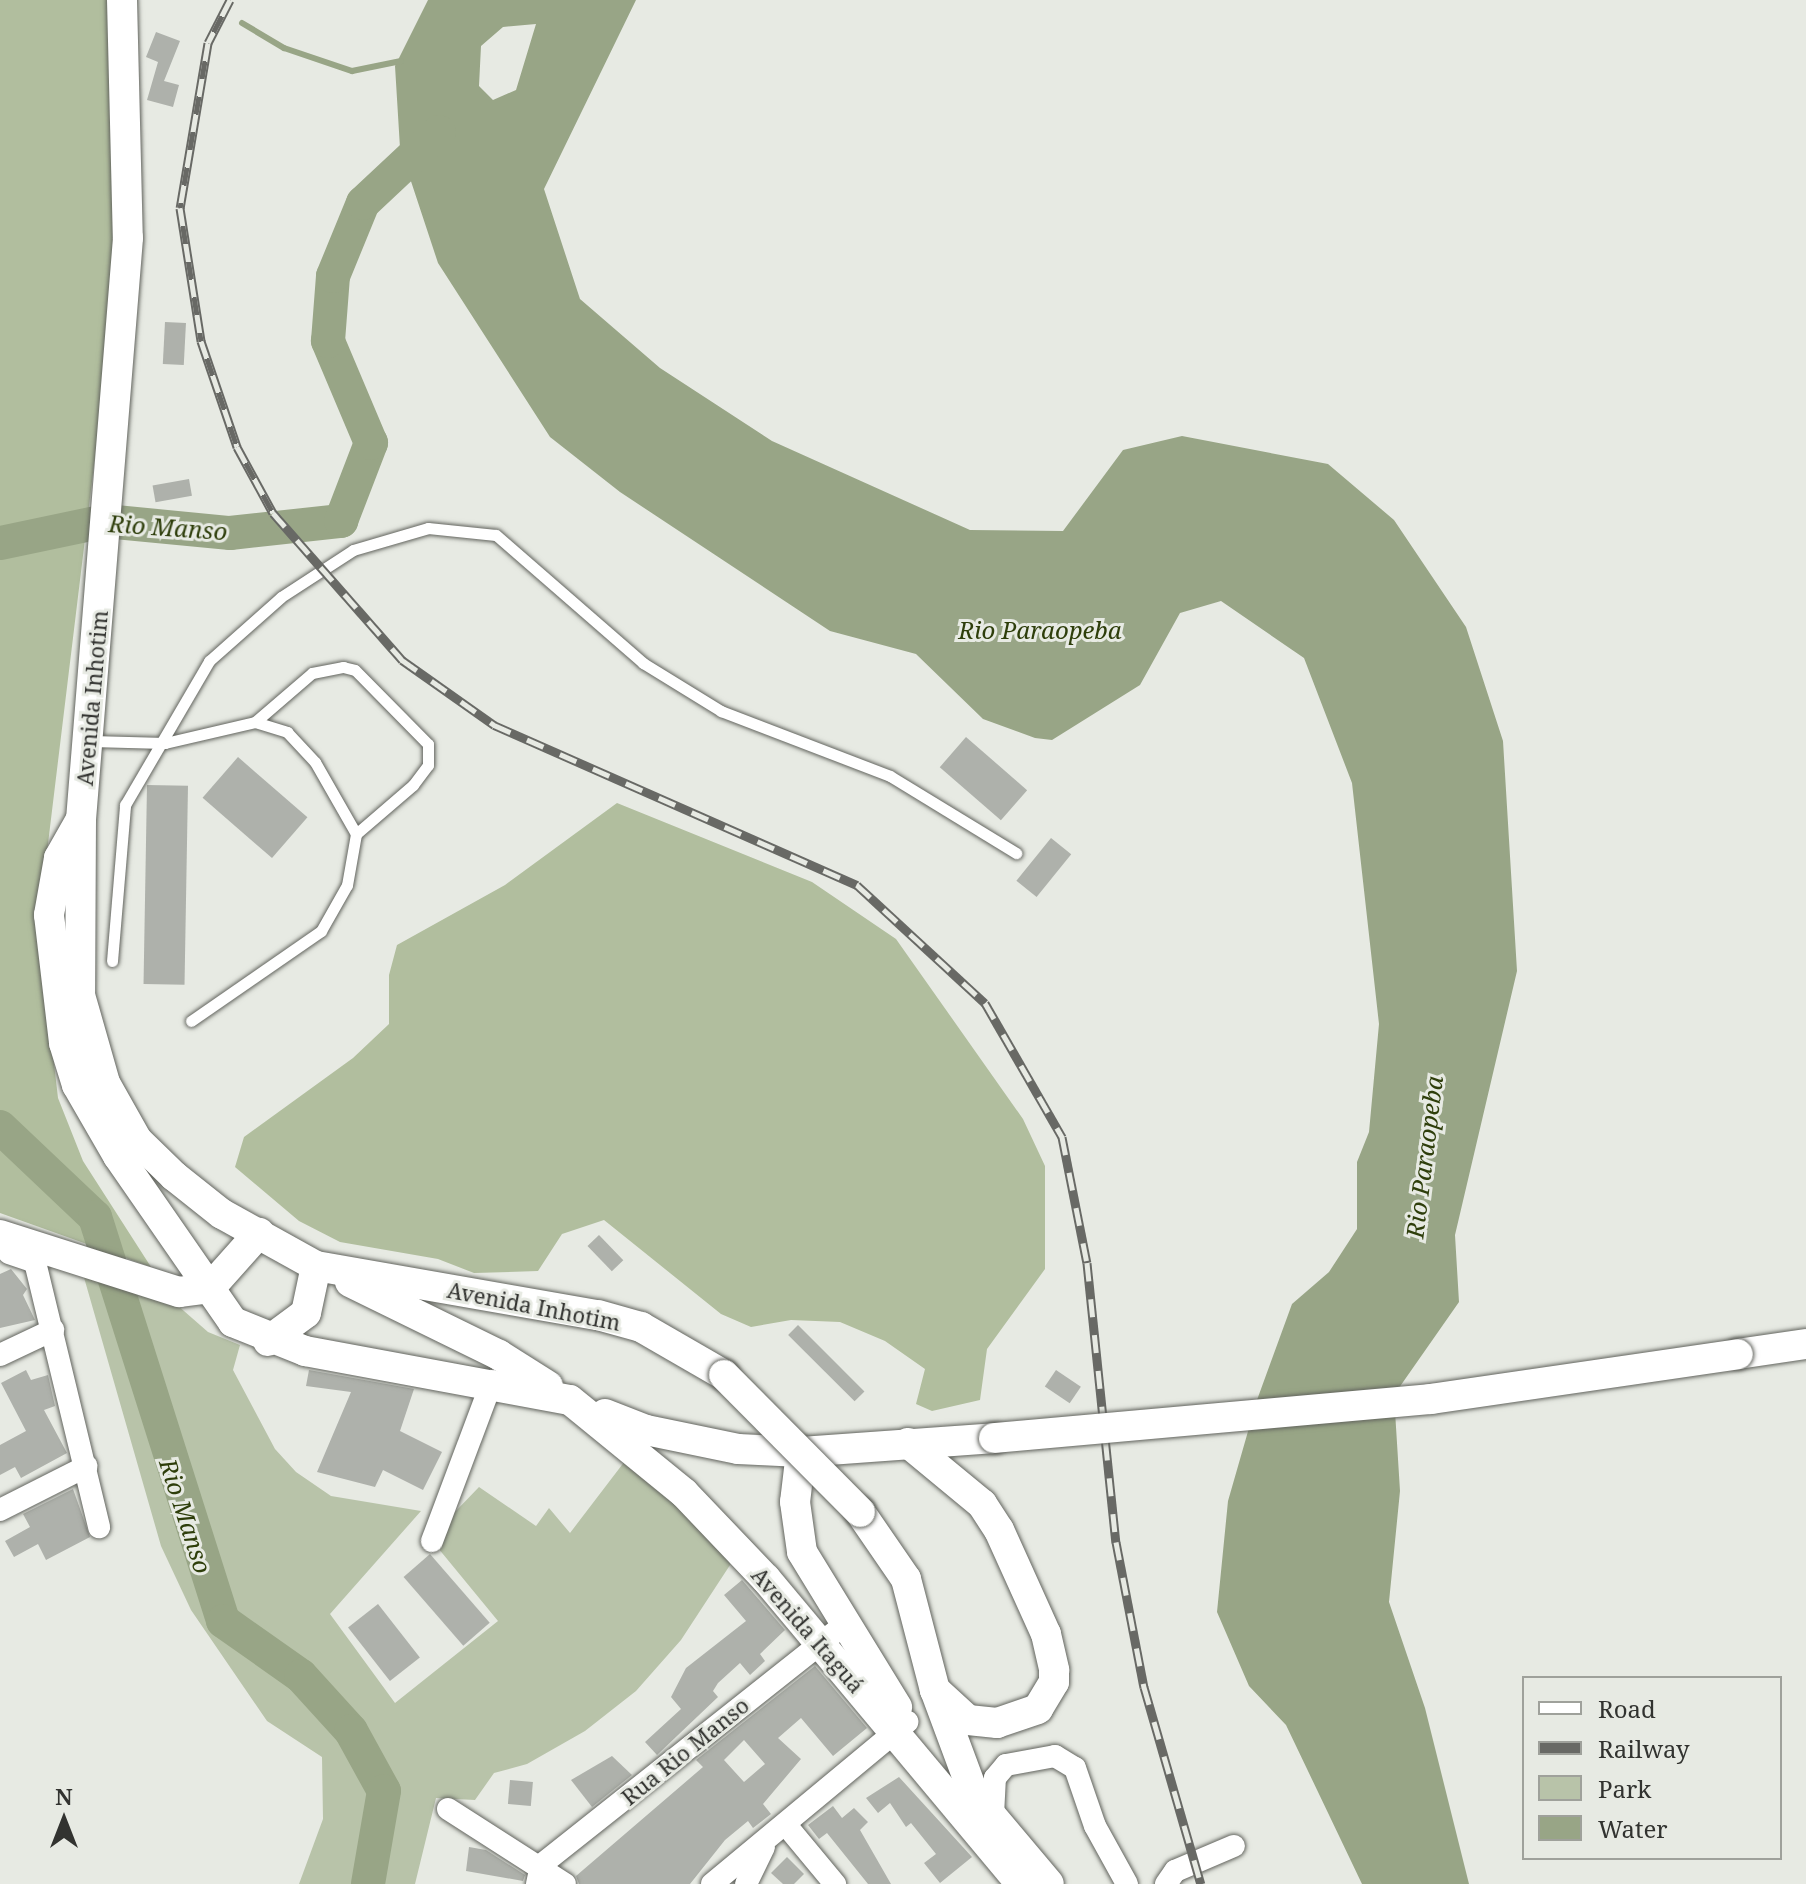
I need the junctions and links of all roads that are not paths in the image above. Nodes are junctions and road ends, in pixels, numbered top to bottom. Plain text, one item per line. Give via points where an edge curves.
1 (122, 0) edge
2 (255, 722) junction
3 (90, 741) junction
4 (165, 743) junction
5 (81, 819) junction
6 (356, 834) junction
7 (1016, 853) dead end
8 (112, 961) dead end
9 (191, 1021) dead end
10 (259, 1233) junction
11 (0, 1235) edge
12 (0, 1250) edge
13 (316, 1266) junction
14 (210, 1288) junction
15 (53, 1330) junction
16 (268, 1341) junction
17 (1806, 1344) edge
18 (0, 1355) edge
19 (492, 1381) junction
20 (570, 1400) junction
21 (908, 1443) junction
22 (801, 1452) junction
23 (87, 1466) junction
24 (0, 1510) edge
25 (99, 1527) dead end
26 (432, 1541) dead end
27 (802, 1552) junction
28 (766, 1579) junction
29 (844, 1625) junction
30 (818, 1641) junction
31 (935, 1690) junction
32 (902, 1728) junction
33 (983, 1805) junction
34 (448, 1809) dead end
35 (786, 1825) junction
36 (765, 1846) junction
37 (1234, 1846) dead end
38 (539, 1875) edge
39 (565, 1884) edge
40 (712, 1884) edge
41 (746, 1884) edge
42 (835, 1884) edge
43 (1021, 1884) edge
44 (1049, 1884) edge
45 (1127, 1884) edge
46 (1166, 1884) edge

1 - 3 main road, Avenida Inhotim via 128,238
2 - 4 lane
2 - 6 lane via 287,732 315,762
2 - 6 lane via 312,673 343,667 355,670 428,744 428,765 413,785
3 - 4 lane
3 - 5 main road, Avenida Inhotim
4 - 7 lane via 209,661 281,597 353,550 428,528 496,535 656,671 721,711 890,776
4 - 8 lane via 125,805
5 - 10 main road, Avenida Inhotim via 80,995 105,1083 137,1140 174,1176
5 - 14 main road, Avenida Inhotim via 59,858 49,915 64,1043 77,1085 118,1156
6 - 9 lane via 347,885 321,931
10 - 13 main road, Avenida Inhotim
10 - 14 main road
11 - 14 main road via 179,1292
12 - 15 street via 35,1262
13 - 16 main road via 306,1313
13 - 20 main road via 499,1355
13 - 31 main road, Avenida Inhotim, bridge via 627,1323 724,1375 860,1512 906,1579
14 - 16 main road, Avenida Inhotim via 233,1322
15 - 18 street
15 - 23 street
16 - 19 main road, Avenida Inhotim
17 - 21 main road, bridge via 1431,1399
19 - 20 main road, Avenida Inhotim
19 - 26 street
20 - 22 main road via 692,1441
20 - 28 main road, Avenida Itaguá via 684,1493
21 - 22 main road
21 - 31 main road via 982,1504 999,1530 1041,1621 1054,1670 1054,1682 1038,1709 997,1723 968,1720
22 - 27 main road via 795,1502
23 - 24 street
23 - 25 street
27 - 28 main road
27 - 29 main road
28 - 30 main road, Avenida Itaguá
29 - 30 street, Rua Rio Manso
29 - 32 main road
30 - 32 main road, Avenida Itaguá
30 - 38 street, Rua Rio Manso
31 - 33 main road, Avenida Inhotim
32 - 33 main road
32 - 35 street
32 - 43 main road, Avenida Itaguá
33 - 44 main road, Avenida Inhotim
33 - 45 street via 1006,1765 1055,1756 1075,1768 1095,1826
34 - 38 street
35 - 36 street
35 - 42 street
36 - 40 street
36 - 41 street
37 - 46 street via 1175,1871
38 - 39 street

